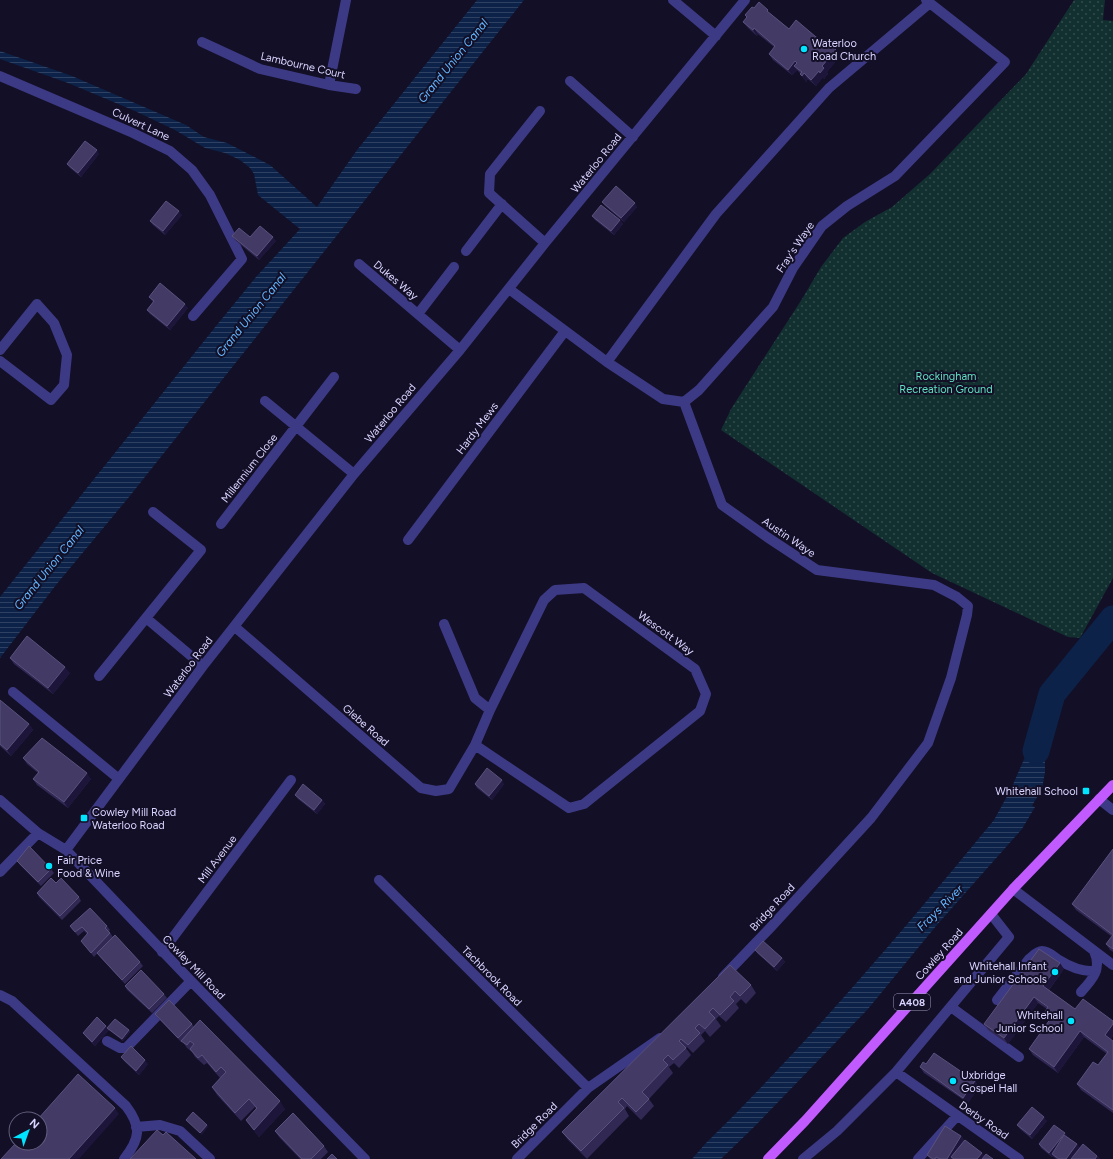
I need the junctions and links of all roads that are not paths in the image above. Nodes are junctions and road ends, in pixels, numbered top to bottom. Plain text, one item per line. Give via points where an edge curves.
1 (346, 0) edge
2 (673, 0) edge
3 (745, 0) edge
4 (928, 2) edge
5 (716, 36) junction
6 (202, 42) dead end
7 (2, 79) edge
8 (570, 81) dead end
9 (329, 85) junction
10 (356, 89) dead end
11 (540, 111) dead end
12 (633, 137) junction
13 (502, 204) junction
14 (545, 243) junction
15 (466, 251) dead end
16 (359, 264) dead end
17 (454, 267) dead end
18 (509, 289) junction
19 (418, 314) junction
20 (193, 316) dead end
21 (565, 331) junction
22 (0, 350) edge
23 (460, 350) junction
24 (0, 360) edge
25 (607, 362) junction
26 (334, 377) dead end
27 (265, 401) dead end
28 (684, 402) junction
29 (296, 427) junction
30 (354, 474) junction
31 (153, 512) dead end
32 (221, 524) dead end
33 (408, 540) dead end
34 (967, 615) joint
35 (146, 618) junction
36 (444, 624) dead end
37 (235, 627) junction
38 (203, 666) junction
39 (99, 676) dead end
40 (13, 692) dead end
41 (490, 710) junction
42 (475, 744) junction
43 (119, 779) junction
44 (291, 780) dead end
45 (1113, 785) edge
46 (1099, 799) junction
47 (0, 800) edge
48 (1113, 810) edge
49 (38, 833) junction
50 (66, 850) junction
51 (0, 872) edge
52 (379, 880) dead end
53 (1013, 889) junction
54 (991, 914) junction
55 (1094, 951) junction
56 (162, 952) junction
57 (1113, 965) edge
58 (1096, 971) junction
59 (191, 981) junction
60 (717, 983) edge
61 (1081, 992) dead end
62 (0, 995) edge
63 (997, 1000) dead end
64 (951, 1007) junction
65 (669, 1032) edge
66 (107, 1041) dead end
67 (1018, 1057) dead end
68 (896, 1072) junction
69 (588, 1088) junction
70 (957, 1116) junction
71 (136, 1127) junction
72 (124, 1159) edge
73 (210, 1159) edge
74 (365, 1159) edge
75 (517, 1159) edge
76 (768, 1159) edge
77 (803, 1159) edge
78 (918, 1159) edge
79 (1019, 1159) edge

1 - 9 street
2 - 5 street
3 - 5 street, Waterloo Road
4 - 25 street via 829,88 716,214
4 - 28 street, Fray's Waye via 1005,62 894,176 847,206 822,226 793,268 773,307 699,390
5 - 12 street, Waterloo Road
6 - 9 street, Lambourne Court via 260,69
7 - 20 street, Culvert Lane via 133,133 170,151 192,170 210,195 242,259
8 - 12 street
9 - 10 street, Lambourne Court
11 - 13 street via 490,174 490,193
12 - 14 street, Waterloo Road
13 - 14 street
13 - 15 street
14 - 18 street, Waterloo Road
16 - 19 street, Dukes Way
17 - 19 street, Dukes Way
18 - 21 street
18 - 23 street, Waterloo Road
19 - 23 street, Dukes Way
21 - 25 street
21 - 33 street, Hardy Mews
22 - 24 street via 37,304 54,323 67,355 64,385 51,400
23 - 30 street, Waterloo Road
25 - 28 street via 664,399
26 - 29 street, Millennium Close
27 - 29 street
28 - 34 street, Austin Waye via 722,505 817,570 934,585 968,606
29 - 30 street
29 - 32 street, Millennium Close
30 - 37 street, Waterloo Road
31 - 35 street via 201,550
34 - 60 street, Bridge Road via 952,678 928,743 871,818
35 - 38 street
35 - 39 street
36 - 41 street via 475,698
37 - 38 street, Waterloo Road
37 - 42 street, Glebe Road via 421,788 436,791 448,789
38 - 43 street, Waterloo Road
40 - 43 street
41 - 42 street, Wescott Way
41 - 42 street, Wescott Way via 544,600 555,590 584,588 695,669 706,694 700,711 584,804 569,808
43 - 50 street, Waterloo Road
44 - 56 street, Mill Avenue
45 - 46 main road, Cowley Road / A408
46 - 48 street
46 - 53 main road, Cowley Road / A408
47 - 49 street, Cowley Mill Road
49 - 50 street, Cowley Mill Road
49 - 51 street
50 - 56 street, Cowley Mill Road
52 - 69 street, Tachbrook Road
53 - 54 main road, Cowley Road / A408
53 - 55 street
54 - 64 street via 1009,937
54 - 76 main road, Cowley Road / A408
55 - 57 street
55 - 58 street via 1098,964
56 - 59 street, Cowley Mill Road
58 - 61 street
58 - 63 street via 1078,969 1042,951 1029,959
59 - 66 street via 126,1048 120,1048
59 - 74 street, Cowley Mill Road
62 - 71 street via 12,1001 126,1106 133,1114
64 - 67 street
64 - 68 street
65 - 69 street, Bridge Road
68 - 70 street, Derby Road
68 - 77 street via 837,1131
69 - 75 street, Bridge Road
70 - 78 street
70 - 79 street, Derby Road
71 - 72 street via 137,1140
71 - 73 street via 160,1125 180,1131

